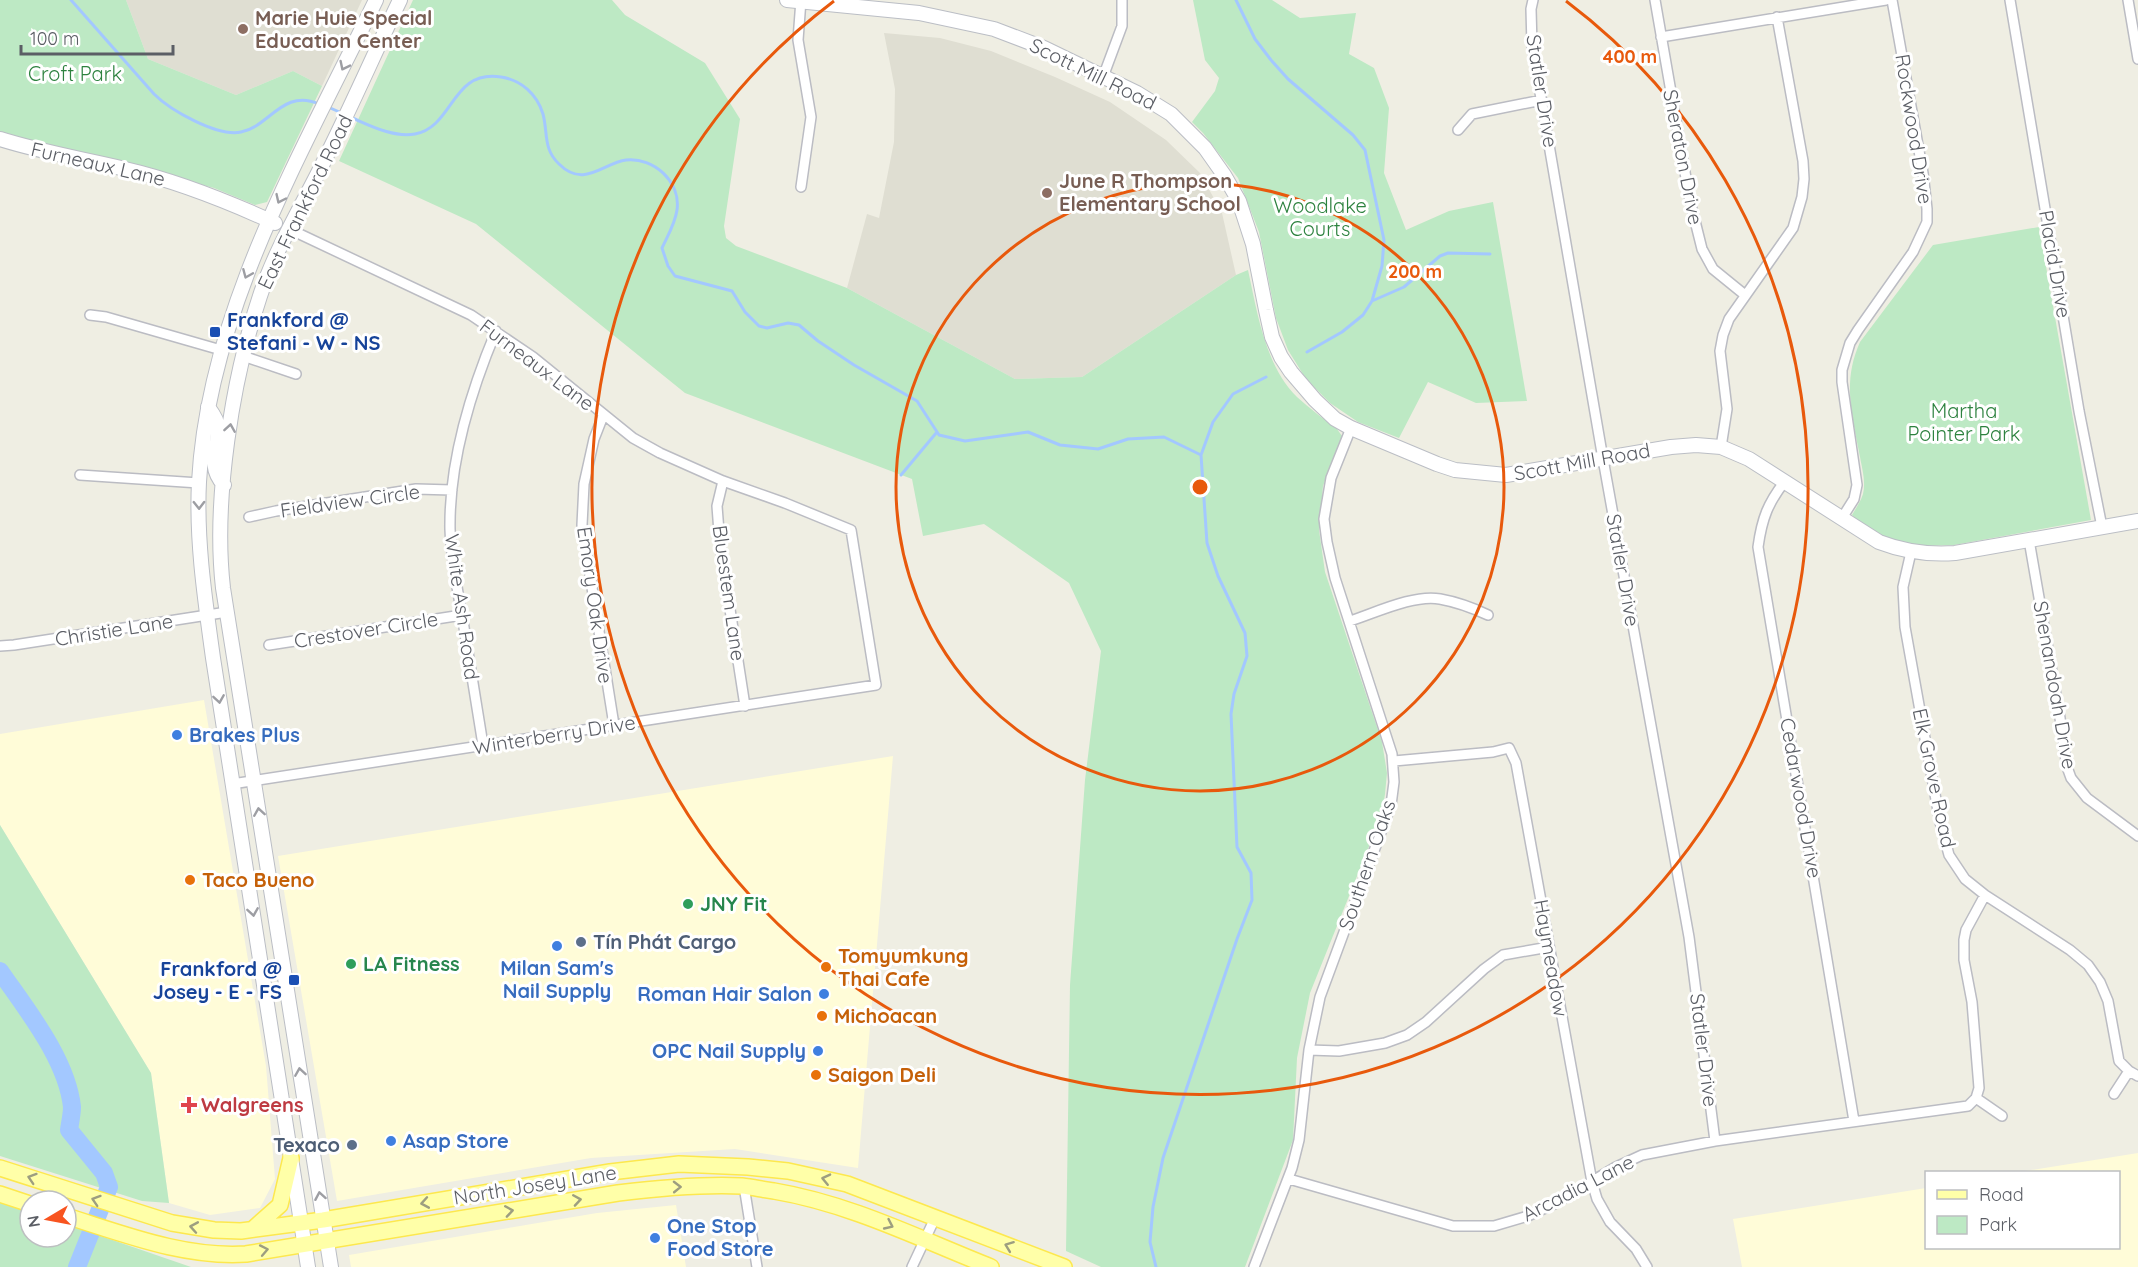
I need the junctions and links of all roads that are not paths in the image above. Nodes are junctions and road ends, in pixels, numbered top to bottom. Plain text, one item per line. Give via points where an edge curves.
1 (376, 0) edge
2 (787, 0) edge
3 (1122, 0) edge
4 (1533, 0) edge
5 (1655, 0) edge
6 (1886, 0) edge
7 (1892, 0) edge
8 (2010, 0) edge
9 (2128, 0) edge
10 (801, 1) edge
11 (398, 3) edge
12 (1777, 17) junction
13 (1661, 37) junction
14 (2138, 59) edge
15 (1103, 77) junction
16 (1542, 100) junction
17 (1458, 130) dead end
18 (0, 139) edge
19 (801, 187) dead end
20 (270, 220) junction
21 (288, 229) junction
22 (1746, 295) junction
23 (90, 315) dead end
24 (496, 331) junction
25 (221, 350) junction
26 (243, 356) junction
27 (296, 374) dead end
28 (208, 407) junction
29 (603, 416) junction
30 (1351, 428) junction
31 (1721, 447) junction
32 (1604, 459) junction
33 (80, 475) dead end
34 (723, 481) junction
35 (1785, 481) junction
36 (199, 483) junction
37 (224, 485) junction
38 (452, 490) junction
39 (249, 517) dead end
40 (1842, 519) junction
41 (2138, 521) edge
42 (2102, 527) junction
43 (2029, 540) junction
44 (1911, 552) junction
45 (227, 612) junction
46 (207, 615) junction
47 (462, 615) junction
48 (1488, 615) dead end
49 (1350, 621) junction
50 (0, 645) edge
51 (269, 645) dead end
52 (876, 686) joint
53 (746, 706) junction
54 (614, 725) junction
55 (483, 746) junction
56 (1394, 761) junction
57 (254, 782) junction
58 (232, 784) junction
59 (2138, 836) edge
60 (1985, 895) junction
61 (1549, 947) junction
62 (289, 997) junction
63 (267, 1001) junction
64 (1309, 1050) junction
65 (2134, 1073) edge
66 (2114, 1094) dead end
67 (1976, 1098) junction
68 (2002, 1116) dead end
69 (1854, 1121) junction
70 (1715, 1141) junction
71 (291, 1158) junction
72 (0, 1168) edge
73 (610, 1172) junction
74 (1289, 1179) junction
75 (1592, 1182) junction
76 (744, 1186) junction
77 (618, 1193) junction
78 (0, 1194) edge
79 (18, 1200) edge
80 (935, 1218) junction
81 (78, 1220) edge
82 (323, 1220) junction
83 (301, 1222) junction
84 (252, 1229) junction
85 (327, 1240) junction
86 (924, 1241) junction
87 (304, 1243) junction
88 (308, 1267) edge
89 (332, 1267) edge
90 (757, 1267) edge
91 (912, 1267) edge
92 (991, 1267) edge
93 (1064, 1267) edge
94 (1254, 1267) edge
95 (1647, 1267) edge

1 -> 20 main road, East Frankford Road
2 - 10 main road, Scott Mill Road
3 - 15 street via 1122,26
4 - 16 street, Statler Drive via 1532,46
5 - 13 street, Sheraton Drive
6 - 12 street
7 - 40 street, Rockwood Drive via 1923,173 1927,222 1913,252 1858,330 1844,358 1842,382 1857,485
8 - 42 street, Placid Drive
9 - 14 street
10 - 15 main road, Scott Mill Road via 960,21 1030,42
10 - 19 street via 798,40 811,117
11 - 21 main road, East Frankford Road
12 - 13 street
12 - 22 street via 1804,179 1793,228
13 - 22 street, Sheraton Drive via 1702,249 1713,269
15 - 30 main road, Scott Mill Road via 1171,114 1205,148 1239,201 1247,223 1272,337 1281,357 1314,400
16 - 17 street via 1472,114
16 - 32 street, Statler Drive
18 - 20 main road, Furneaux Lane via 191,188
20 - 21 main road, Furneaux Lane
20 -> 25 main road, East Frankford Road
21 - 24 street, Furneaux Lane via 443,301
21 - 26 main road, East Frankford Road via 260,296
22 - 31 street via 1729,319 1720,351 1727,409
23 - 25 street
24 - 29 street, Furneaux Lane
24 - 38 street, White Ash Road via 471,396
25 - 28 main road, East Frankford Road
26 - 27 street
37 -> 26 main road, East Frankford Road
28 - 36 main road, East Frankford Road
28 - 37 main road via 216,423 214,468
29 - 34 street, Furneaux Lane via 660,453
29 - 54 street, Emory Oak Drive via 584,484 582,525
30 - 32 main road, Scott Mill Road via 1437,464 1478,473 1506,475
30 - 49 street, Southern Oaks via 1331,478 1324,519 1329,557
31 - 32 main road, Scott Mill Road via 1671,447
31 - 35 main road, Scott Mill Road
32 - 70 street, Statler Drive via 1689,937
33 - 36 street
34 - 52 street, Furneaux Lane via 851,530
34 - 53 street, Bluestem Lane via 717,506 720,545
35 - 40 main road, Scott Mill Road
35 - 69 street, Cedarwood Drive via 1766,510 1758,547
36 -> 46 main road, East Frankford Road
37 - 45 main road, East Frankford Road via 219,556
38 - 39 street, Fieldview Circle via 416,489
38 - 47 street, White Ash Road via 453,566
40 - 44 main road, Scott Mill Road via 1879,542
41 - 42 main road, Scott Mill Road
42 - 43 main road, Scott Mill Road
43 - 44 main road, Scott Mill Road via 1955,553
43 - 59 street, Shenandoah Drive via 2071,778 2087,798
44 - 60 street, Elk Grove Road via 1904,587 1905,627 1940,822 1949,855 1959,872
45 - 46 street, Christie Lane
45 - 57 main road, East Frankford Road
46 - 50 street, Christie Lane
46 -> 58 main road, East Frankford Road
47 - 51 street, Crestover Circle
47 - 55 street, White Ash Road
48 - 49 street via 1438,598 1416,599
49 - 56 street, Southern Oaks
52 - 53 street, Winterberry Drive
53 - 54 street, Winterberry Drive
54 - 55 street, Winterberry Drive
55 - 57 street, Winterberry Drive
56 - 61 street, Haymeadow via 1509,748 1516,763
56 - 64 street, Southern Oaks via 1388,818 1320,997
57 - 58 street, Winterberry Drive
62 -> 57 main road, East Frankford Road
58 -> 63 main road, East Frankford Road
60 - 65 street, Elk Grove Road via 2088,966 2108,1001 2119,1061
60 - 67 street via 1964,940 1980,1088
61 - 64 street via 1503,955 1407,1035 1339,1052
61 - 75 street, Haymeadow
62 - 63 main road
82 -> 62 main road, East Frankford Road
63 - 71 main road, East Frankford Road
64 - 74 street, Southern Oaks via 1299,1140
65 - 66 street, Elk Grove Road
67 - 68 street
67 - 69 street, Arcadia Lane via 1968,1106
69 - 70 street, Arcadia Lane
70 - 75 street, Arcadia Lane via 1642,1155
71 - 83 main road, East Frankford Road
71 - 84 main road via 280,1204
84 -> 72 main road, North Josey Lane via 214,1230 172,1223
73 - 77 main road
80 -> 73 main road, North Josey Lane via 859,1188 788,1171 680,1164
73 -> 82 main road, North Josey Lane
74 - 75 street, Arcadia Lane via 1419,1218 1465,1227 1494,1226 1528,1216
74 - 94 street, Southern Oaks
75 - 95 street, Haymeadow via 1610,1222
77 -> 76 main road, North Josey Lane via 667,1187
76 -> 86 main road, North Josey Lane via 852,1211
76 - 90 street
85 -> 77 main road, North Josey Lane
78 - 79 main road
80 - 86 street
93 -> 80 main road, North Josey Lane
81 -> 87 main road, North Josey Lane via 187,1251 223,1255
82 - 83 main road, North Josey Lane
82 - 85 main road, East Frankford Road
83 - 84 main road, North Josey Lane
83 - 87 main road, East Frankford Road
85 - 87 main road, North Josey Lane
85 - 89 main road, East Frankford Road
86 - 91 street
86 - 92 main road, North Josey Lane
87 - 88 main road, East Frankford Road

